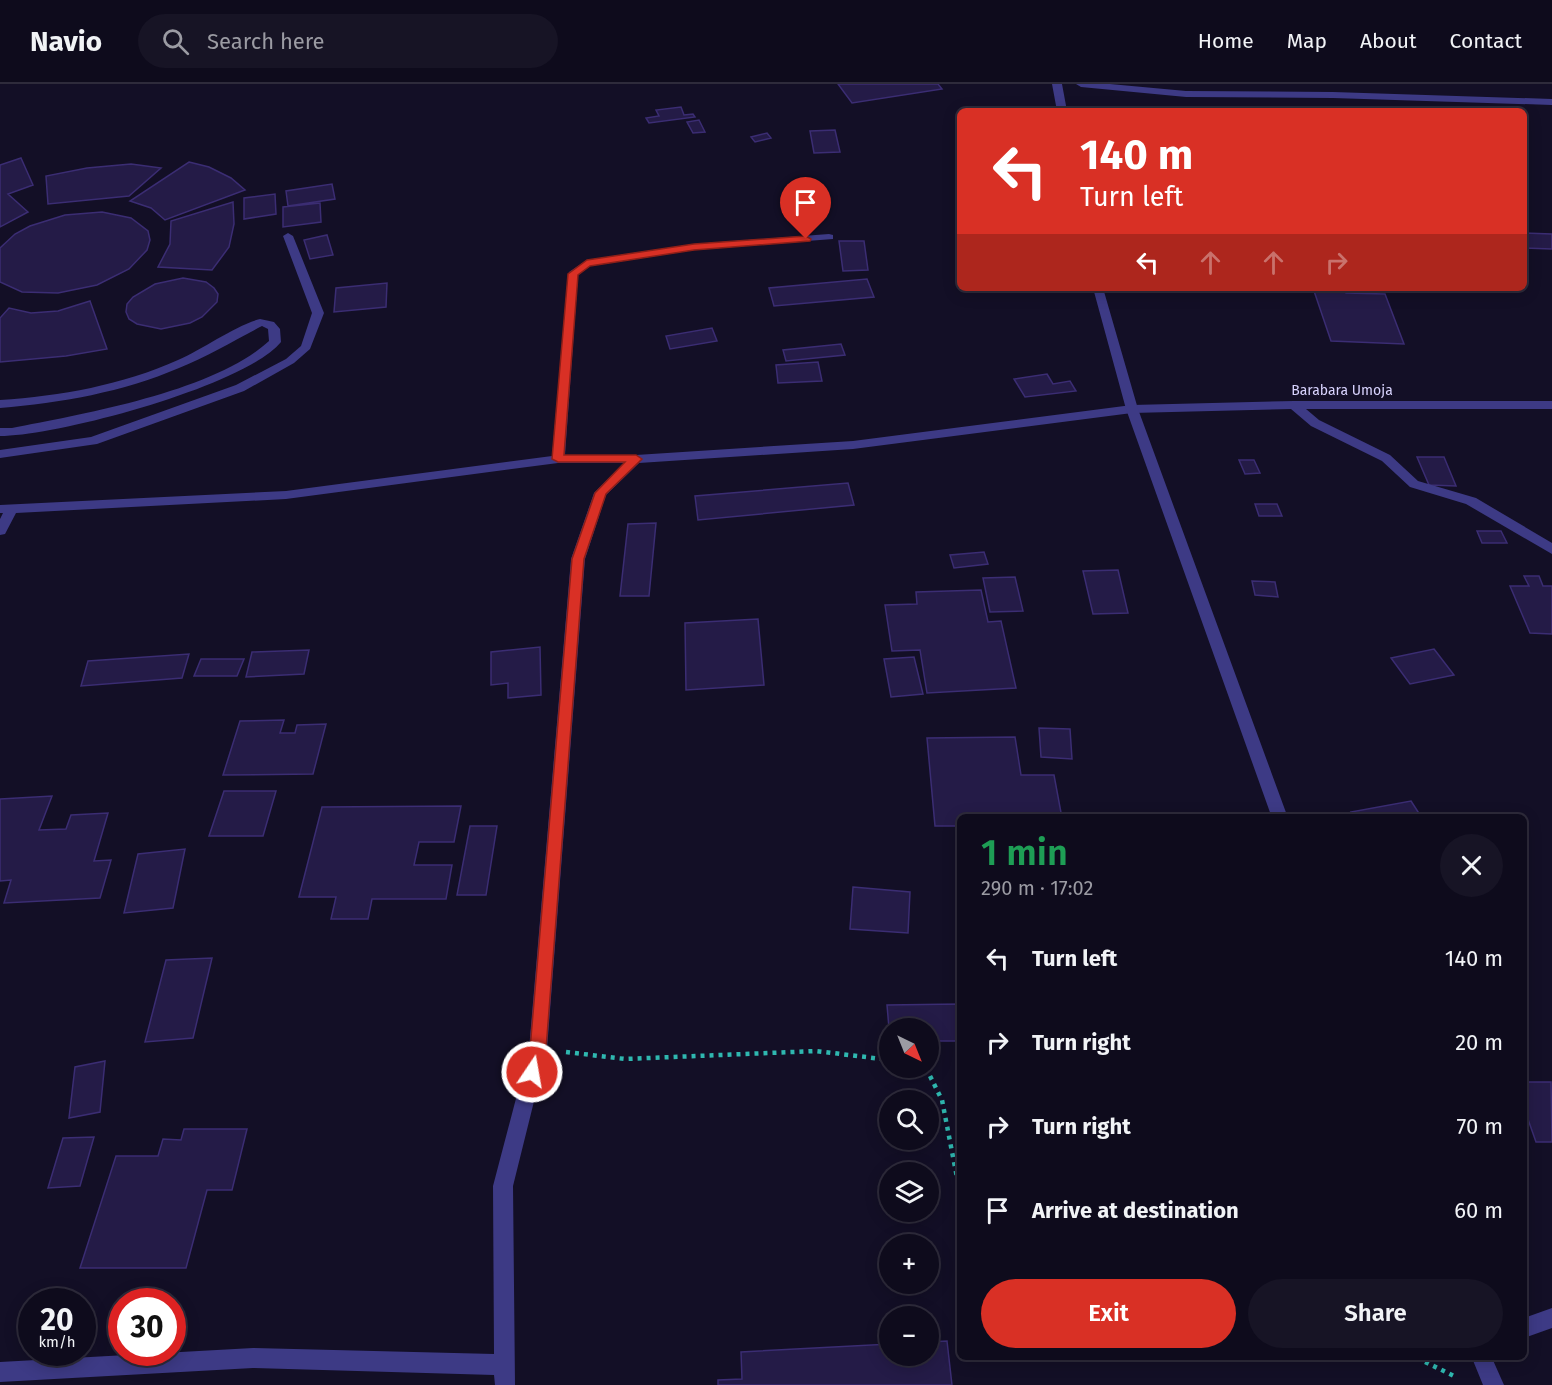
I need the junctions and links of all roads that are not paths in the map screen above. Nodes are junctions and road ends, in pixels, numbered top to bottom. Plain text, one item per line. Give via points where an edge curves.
1 (1057, 84) edge
2 (1081, 84) edge
3 (1552, 102) edge
4 (1061, 108) edge
5 (288, 236) dead end
6 (829, 237) dead end
7 (1099, 291) edge
8 (0, 404) edge
9 (1294, 405) junction
10 (1552, 405) edge
11 (1132, 409) junction
12 (0, 432) edge
13 (0, 454) edge
14 (558, 459) junction
15 (636, 459) junction
16 (6, 509) edge
17 (0, 531) edge
18 (1552, 549) edge
19 (1279, 814) edge
20 (1552, 1318) edge
21 (1527, 1327) edge
22 (1483, 1360) edge
23 (0, 1372) edge
24 (505, 1375) edge
25 (1494, 1385) edge

1 - 4 street
2 - 3 street via 1186,94
5 - 13 street via 318,313 306,347 290,361 240,388 93,441
6 - 14 street via 694,247 587,263 573,274
7 - 11 street
8 - 12 street via 39,402 133,382 175,366 260,322 270,324 274,330 275,342 261,356 198,386 113,412
9 - 10 street, Barabara Umoja
9 - 11 street, Barabara Umoja
9 - 18 street via 1315,423 1386,458 1414,484 1471,501
11 - 15 street, Barabara Umoja via 853,445
11 - 19 street
14 - 15 street, Barabara Umoja
14 - 16 street, Barabara Umoja via 286,495
15 - 24 street via 600,493 578,559 538,1049 504,1186
16 - 17 street
20 - 21 street
22 - 25 street
23 - 24 street via 253,1358

